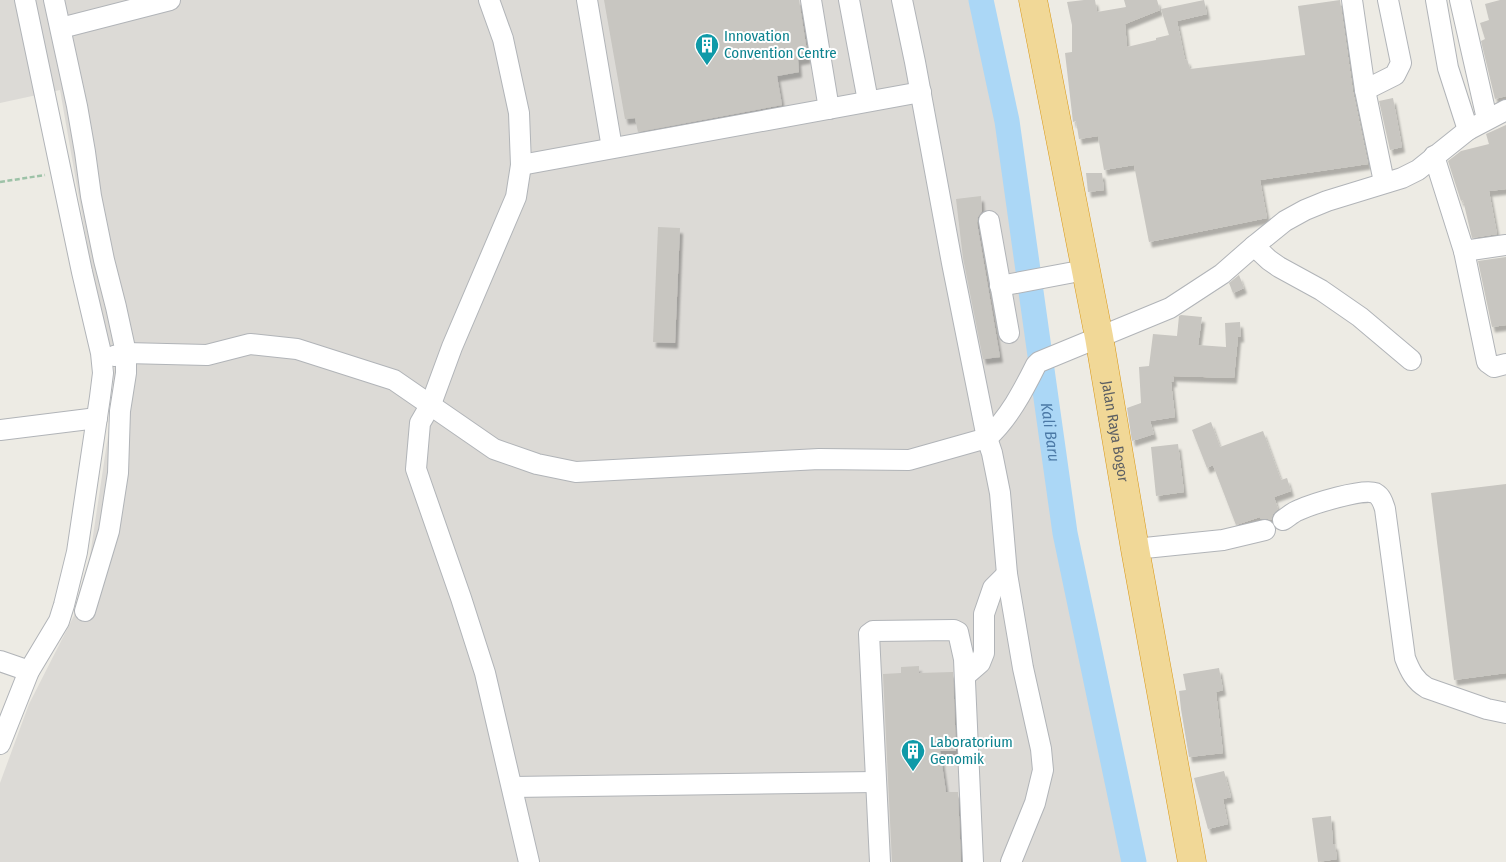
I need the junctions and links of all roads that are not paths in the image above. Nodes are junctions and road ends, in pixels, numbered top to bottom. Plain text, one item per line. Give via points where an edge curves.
1 (25, 0) edge
2 (54, 0) edge
3 (170, 0) edge
4 (489, 0) edge
5 (587, 0) edge
6 (811, 0) edge
7 (849, 0) edge
8 (902, 0) edge
9 (1017, 0) edge
10 (1033, 0) edge
11 (1352, 0) edge
12 (1388, 0) edge
13 (1436, 0) edge
14 (1460, 0) edge
15 (109, 8) edge
16 (61, 28) junction
17 (1365, 90) junction
18 (921, 92) junction
19 (868, 101) junction
20 (829, 109) junction
21 (1506, 110) edge
22 (1487, 119) junction
23 (1468, 130) junction
24 (612, 148) junction
25 (1434, 156) junction
26 (521, 165) junction
27 (1384, 182) junction
28 (989, 221) dead end
29 (1506, 245) edge
30 (1254, 246) junction
31 (1464, 251) junction
32 (1066, 274) junction
33 (1006, 285) junction
34 (1009, 333) dead end
35 (1091, 341) junction
36 (120, 355) junction
37 (1411, 360) dead end
38 (1506, 364) edge
39 (431, 404) junction
40 (97, 418) junction
41 (0, 430) edge
42 (987, 438) junction
43 (1283, 520) dead end
44 (1265, 530) dead end
45 (1135, 549) junction
46 (1007, 574) junction
47 (85, 611) dead end
48 (0, 661) edge
49 (29, 670) junction
50 (965, 676) junction
51 (1506, 713) edge
52 (0, 744) edge
53 (875, 782) junction
54 (512, 787) junction
55 (529, 862) edge
56 (880, 862) edge
57 (973, 862) edge
58 (1011, 862) edge
59 (1176, 862) edge
60 (1192, 862) edge

1 - 40 street via 101,353
2 - 16 street
3 - 15 street
4 - 26 street via 504,39 519,113
5 - 24 street
6 - 20 street
7 - 19 street
8 - 18 street
9 - 32 highway, Jalan Raya Bogor
10 - 32 highway, Jalan Raya Bogor
11 - 17 street
12 - 17 street via 1401,63 1395,75
13 - 23 street via 1448,68
14 - 22 street
15 - 16 street
16 - 36 street via 91,196 116,307
17 - 27 street
18 - 19 street
18 - 42 street
19 - 20 street
20 - 24 street
21 - 22 street
22 - 23 street
23 - 25 street
24 - 26 street
25 - 27 street via 1418,170
25 - 31 street
26 - 39 street via 516,197
27 - 30 street via 1305,210 1285,221
28 - 33 street
29 - 31 street
30 - 35 street via 1222,274 1170,308
30 - 37 street via 1279,267 1360,317
31 - 38 street via 1487,362 1494,367
32 - 33 street
32 - 35 highway, Jalan Raya Bogor
33 - 34 street
35 - 42 street via 1036,365 1020,396
35 - 45 highway, Jalan Raya Bogor
35 - 59 highway, Jalan Raya Bogor
36 - 39 street via 207,355 250,344 297,349 394,380
36 - 47 street via 126,373 120,411 118,473 109,531
39 - 42 street via 494,449 537,464 576,472 819,459 909,460
39 - 54 street via 420,423 416,469 485,673
40 - 41 street
40 - 49 street via 70,586 59,621
42 - 46 street via 1000,493
43 - 51 street via 1297,510 1351,495 1369,492 1380,496 1385,510 1405,658 1410,670 1427,688
44 - 45 street via 1223,540
45 - 60 highway, Jalan Raya Bogor
46 - 50 street via 993,588 984,614 984,653 980,663
46 - 58 street via 1043,770 1035,803
48 - 49 street
49 - 52 street
50 - 53 street via 958,632 954,630 873,630 869,634
50 - 57 street
53 - 54 street
53 - 56 street
54 - 55 street

